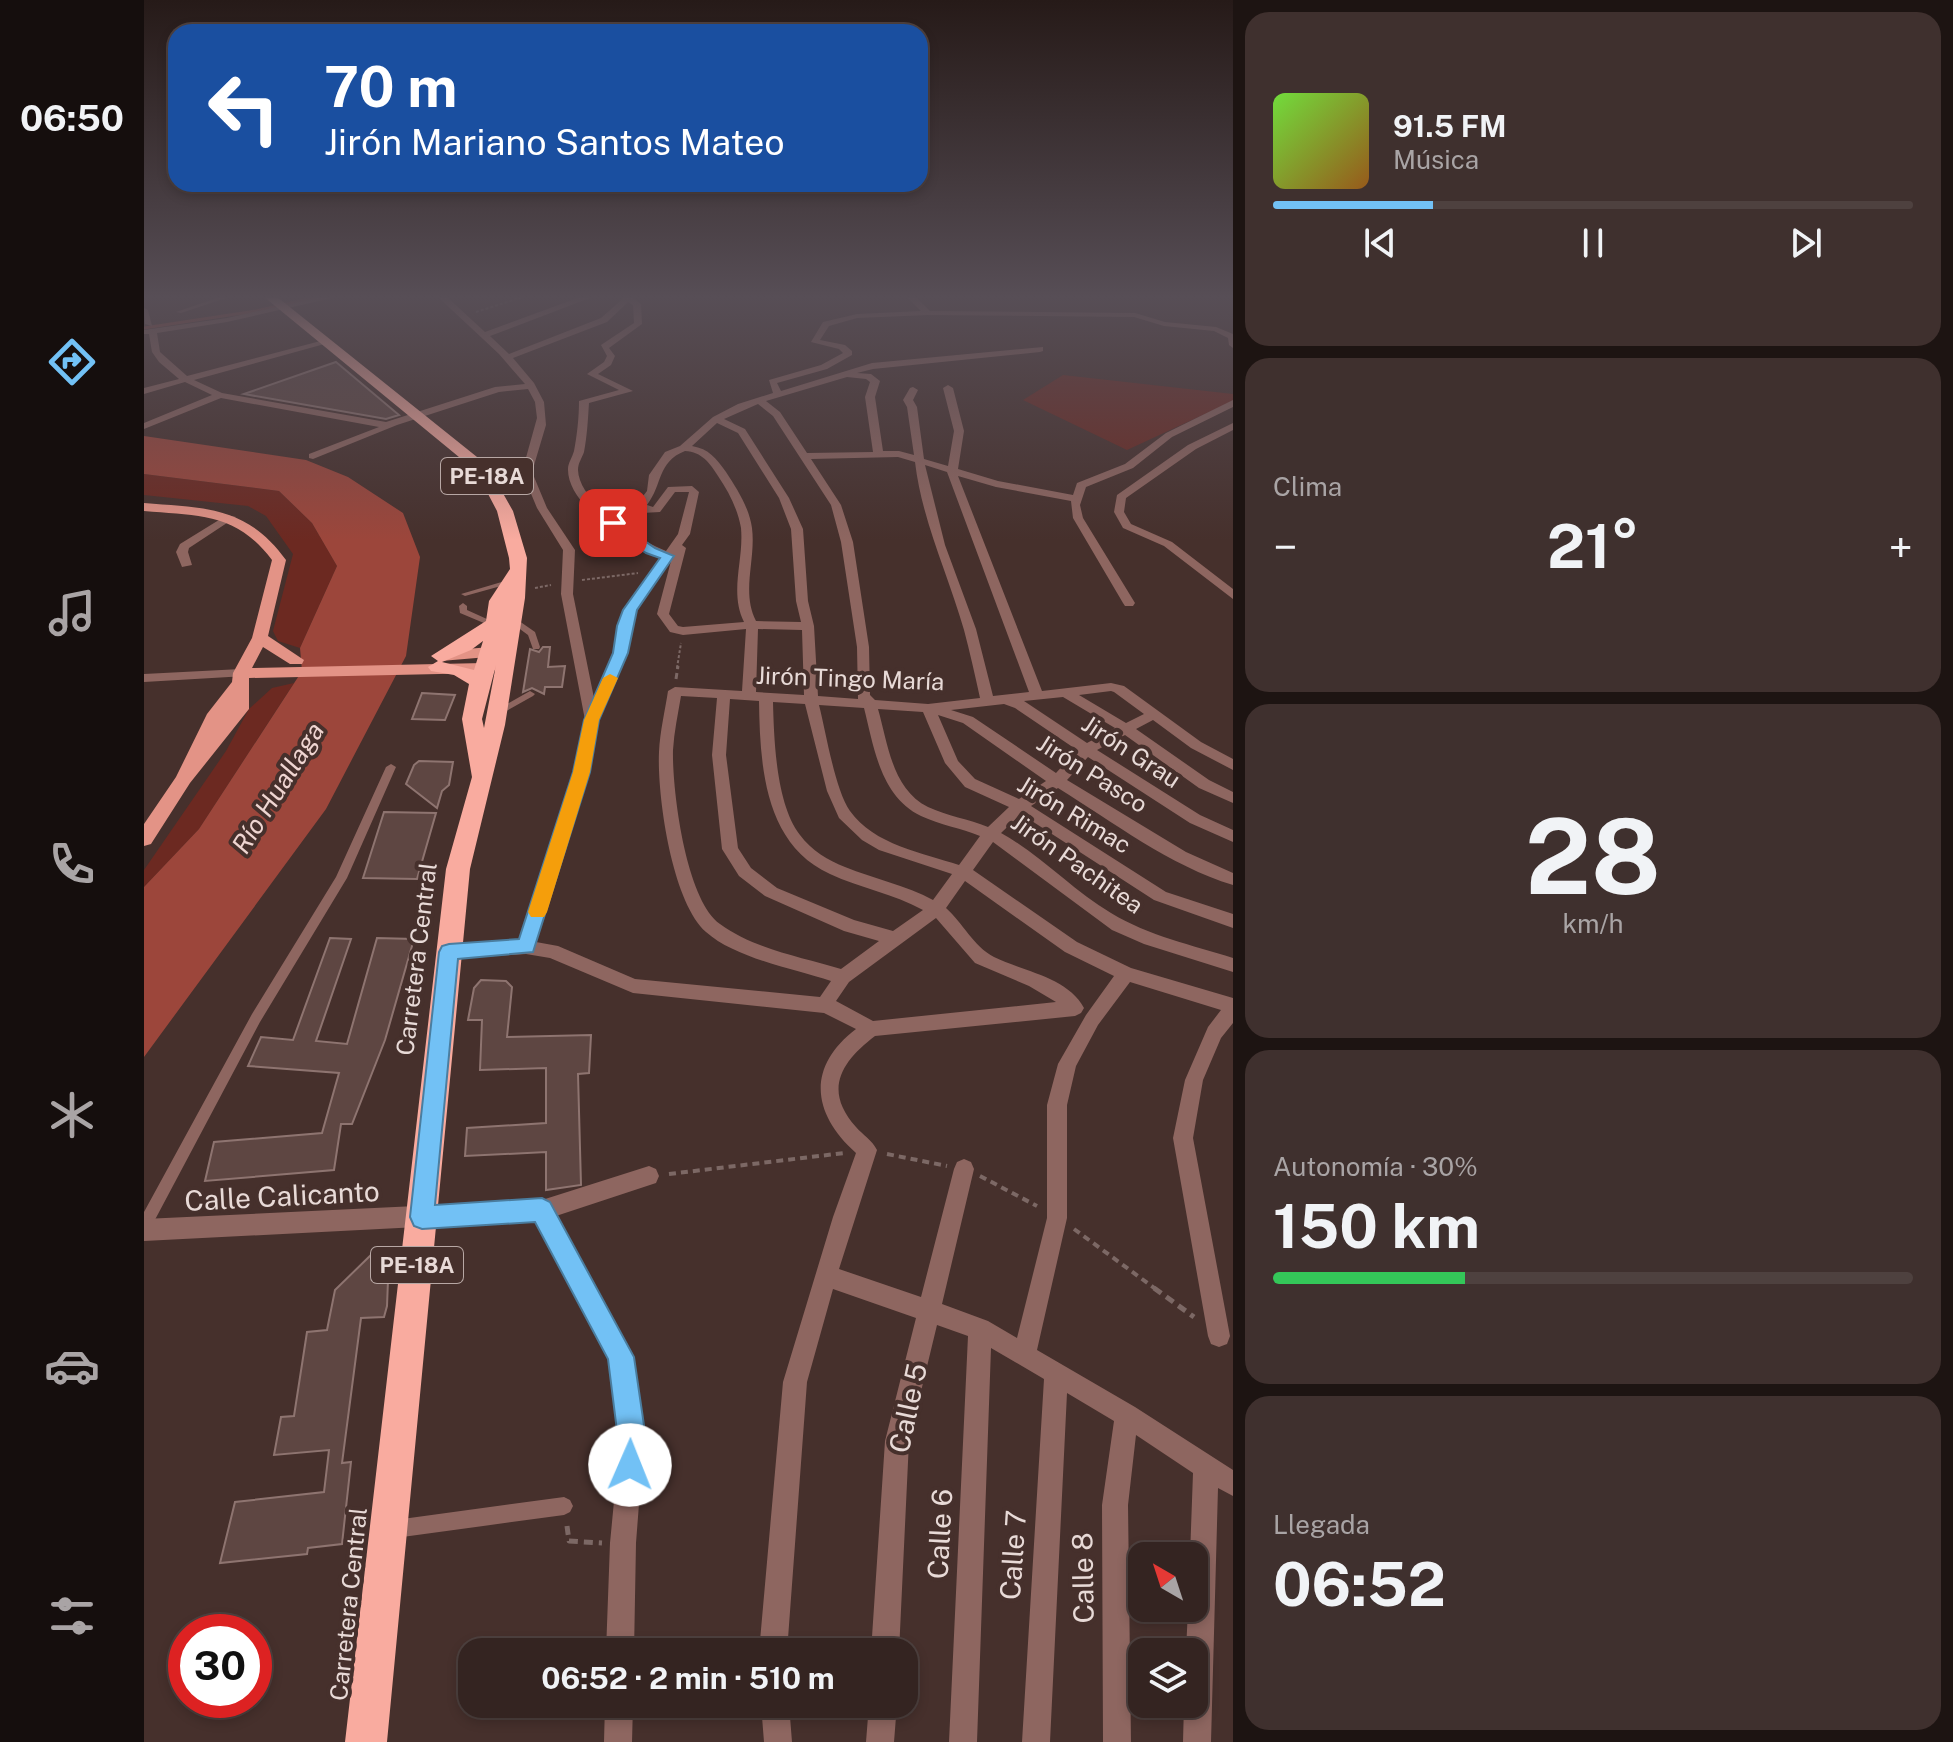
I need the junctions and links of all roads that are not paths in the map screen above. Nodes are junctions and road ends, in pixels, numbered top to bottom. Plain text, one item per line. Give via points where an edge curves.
1 (191, 377) edge
2 (369, 377) edge
3 (526, 377) edge
4 (598, 377) edge
5 (788, 377) edge
6 (833, 377) edge
7 (870, 377) edge
8 (185, 379) junction
9 (530, 386) junction
10 (948, 388) dead end
11 (913, 390) dead end
12 (144, 391) edge
13 (777, 392) junction
14 (220, 395) junction
15 (759, 400) junction
16 (1233, 403) edge
17 (416, 416) junction
18 (716, 419) junction
19 (393, 424) junction
20 (144, 426) edge
21 (1233, 426) edge
22 (684, 448) junction
23 (878, 454) junction
24 (313, 456) dead end
25 (806, 456) junction
26 (919, 458) junction
27 (952, 469) junction
28 (1077, 499) junction
29 (144, 507) edge
30 (231, 517) junction
31 (684, 534) junction
32 (668, 556) junction
33 (186, 565) dead end
34 (513, 587) junction
35 (465, 594) dead end
36 (1233, 595) edge
37 (1129, 603) dead end
38 (463, 606) dead end
39 (503, 622) junction
40 (752, 625) junction
41 (808, 626) junction
42 (260, 638) junction
43 (536, 647) dead end
44 (432, 661) junction
45 (297, 663) junction
46 (491, 666) junction
47 (243, 672) junction
48 (144, 678) edge
49 (1063, 691) junction
50 (530, 694) dead end
51 (724, 695) junction
52 (1037, 695) junction
53 (749, 696) junction
54 (766, 698) junction
55 (1008, 700) junction
56 (811, 702) junction
57 (869, 702) junction
58 (988, 702) junction
59 (928, 708) junction
60 (498, 712) junction
61 (1154, 714) junction
62 (592, 720) junction
63 (1125, 728) junction
64 (1086, 750) junction
65 (1233, 765) edge
66 (391, 767) dead end
67 (1058, 780) junction
68 (482, 791) junction
69 (1233, 798) edge
70 (1020, 806) junction
71 (990, 834) junction
72 (1233, 836) edge
73 (144, 839) edge
74 (963, 872) junction
75 (1233, 879) edge
76 (936, 909) junction
77 (1233, 921) edge
78 (896, 939) junction
79 (526, 947) junction
80 (449, 952) junction
81 (1233, 965) edge
82 (1126, 974) junction
83 (843, 977) junction
84 (824, 1005) junction
85 (1233, 1008) edge
86 (871, 1029) junction
87 (964, 1169) dead end
88 (649, 1176) dead end
89 (542, 1210) junction
90 (422, 1217) junction
91 (144, 1228) edge
92 (828, 1276) junction
93 (930, 1311) junction
94 (980, 1329) junction
95 (1219, 1336) dead end
96 (1025, 1354) junction
97 (1056, 1372) junction
98 (1127, 1415) junction
99 (1206, 1465) junction
100 (1233, 1484) edge
101 (564, 1506) road end
102 (390, 1530) junction
103 (620, 1638) edge
104 (774, 1638) edge
105 (886, 1638) edge
106 (619, 1718) edge
107 (776, 1718) edge
108 (882, 1718) edge
109 (366, 1742) edge
110 (618, 1742) edge
111 (778, 1742) edge
112 (880, 1742) edge
113 (963, 1742) edge
114 (1036, 1742) edge
115 (1117, 1742) edge
116 (1197, 1742) edge

1 - 8 street
2 - 17 highway, Carretera Central / PE-18A
3 - 9 street
4 - 32 street via 628,391 584,401 580,452 573,464 579,490 619,529
5 - 13 street via 772,382
6 - 13 street
7 - 23 street via 875,381 870,397
8 - 12 street
8 - 14 street
9 - 17 street via 498,389
9 - 62 street via 542,416 527,472 569,550 567,594
10 - 27 street via 959,431
11 - 26 street via 908,400
13 - 15 street
14 - 19 street
14 - 20 street
15 - 18 street
15 - 25 street, Jirón Pachitea via 777,414
16 - 28 street via 1169,435 1129,466 1081,485
17 - 19 street
17 - 34 highway, Carretera Central / PE-18A via 482,468 497,491 518,563
18 - 22 street
18 - 41 street via 742,431 784,498 797,529
19 - 24 street
21 - 36 street via 1192,447 1121,497 1119,512 1127,526 1168,544
22 - 31 street via 669,454 641,505 646,511 656,510 672,489 692,489
22 - 40 street via 710,456 735,493 746,526 742,591
23 - 25 street
23 - 26 street
25 - 57 street, Jirón Pachitea via 836,505 847,542 863,647 862,690
26 - 27 street
26 - 58 street via 927,501
27 - 28 street via 996,484
27 - 52 street
28 - 37 street via 1078,518
29 - 30 main road
30 - 33 street via 184,546
30 - 42 main road via 247,524 279,560
31 - 32 street
31 - 40 street via 663,614 674,629
32 - 62 street via 630,610 620,653
34 - 35 lane
34 - 39 highway, Carretera Central / PE-18A
38 - 39 lane via 463,611
39 - 43 lane via 532,634
39 - 44 highway
39 - 46 highway, Carretera Central / PE-18A
40 - 41 street
40 - 53 street
41 - 56 street
42 - 45 main road
42 - 47 main road
44 - 45 main road
44 - 46 main road
44 - 46 highway via 459,670
45 - 47 main road
46 - 60 highway, Carretera Central / PE-18A
46 - 68 highway, PE-18A via 472,719
47 - 48 street
47 - 73 main road via 240,709
49 - 52 street, Jirón Tingo María
49 - 61 street, Jirón Tingo María via 1119,689
49 - 63 street
50 - 60 lane
51 - 53 street, Jirón Tingo María
51 - 78 street via 719,755 730,849 745,872 784,898
51 - 83 street, Jirón Tingo María via 675,691 665,754 670,815 694,905 709,925 731,939
52 - 55 street, Jirón Tingo María
53 - 54 street, Jirón Tingo María
54 - 56 street, Jirón Tingo María
54 - 76 street via 766,744 792,838 836,870
55 - 58 street, Jirón Tingo María
55 - 64 street, Jirón Grau
56 - 57 street, Jirón Tingo María
56 - 74 street via 844,814 885,846
57 - 59 street, Jirón Tingo María
57 - 71 street, Jirón Pachitea via 890,771 905,798 918,808
58 - 59 street, Jirón Tingo María
59 - 67 street, Jirón Pasco via 968,720
59 - 70 street, Jirón Rimac via 959,772 987,793
60 - 68 highway, Carretera Central / PE-18A
61 - 63 street
61 - 65 street
62 - 79 street via 582,772
63 - 64 street
63 - 69 street via 1204,784
64 - 67 street
64 - 72 street, Jirón Grau via 1195,819
66 - 91 lane via 341,878 256,1018
67 - 70 street
67 - 75 street, Jirón Pasco via 1180,856
68 - 80 highway, Carretera Central / PE-18A via 458,869
70 - 71 street
70 - 77 street, Jirón Rimac via 1160,896
71 - 74 street
71 - 81 street, Jirón Pachitea via 1129,932
74 - 76 street
74 - 82 street via 1071,947
76 - 78 street
76 - 86 street via 974,953 1045,983 1075,1008
78 - 83 street
79 - 80 street
79 - 84 street via 552,951 633,986
80 - 90 highway, Carretera Central / PE-18A
82 - 85 street
82 - 96 street via 1067,1064 1057,1105 1057,1218
83 - 84 street
84 - 86 street
85 - 95 street via 1214,1033 1194,1080 1183,1138
86 - 92 street via 850,1042 836,1062 829,1088 830,1109 846,1134 867,1150
87 - 93 street, Calle 5
88 - 89 street, Calle Calicanto
89 - 90 street, Calle Calicanto
89 - 103 street via 621,1357 632,1439
90 - 91 street, Calle Calicanto
90 - 102 highway, Carretera Central / PE-18A
92 - 93 street
92 - 104 street via 795,1382
93 - 94 street
93 - 105 street, Calle 5 via 897,1441
94 - 96 street
94 - 113 street, Calle 6
96 - 97 street
97 - 98 street
97 - 114 street, Calle 7
98 - 99 street
98 - 115 street, Calle 8 via 1115,1505
99 - 100 street
99 - 116 street
101 - 102 lane
102 - 109 highway, Carretera Central / PE-18A
106 - 110 street
107 - 111 street
108 - 112 street

